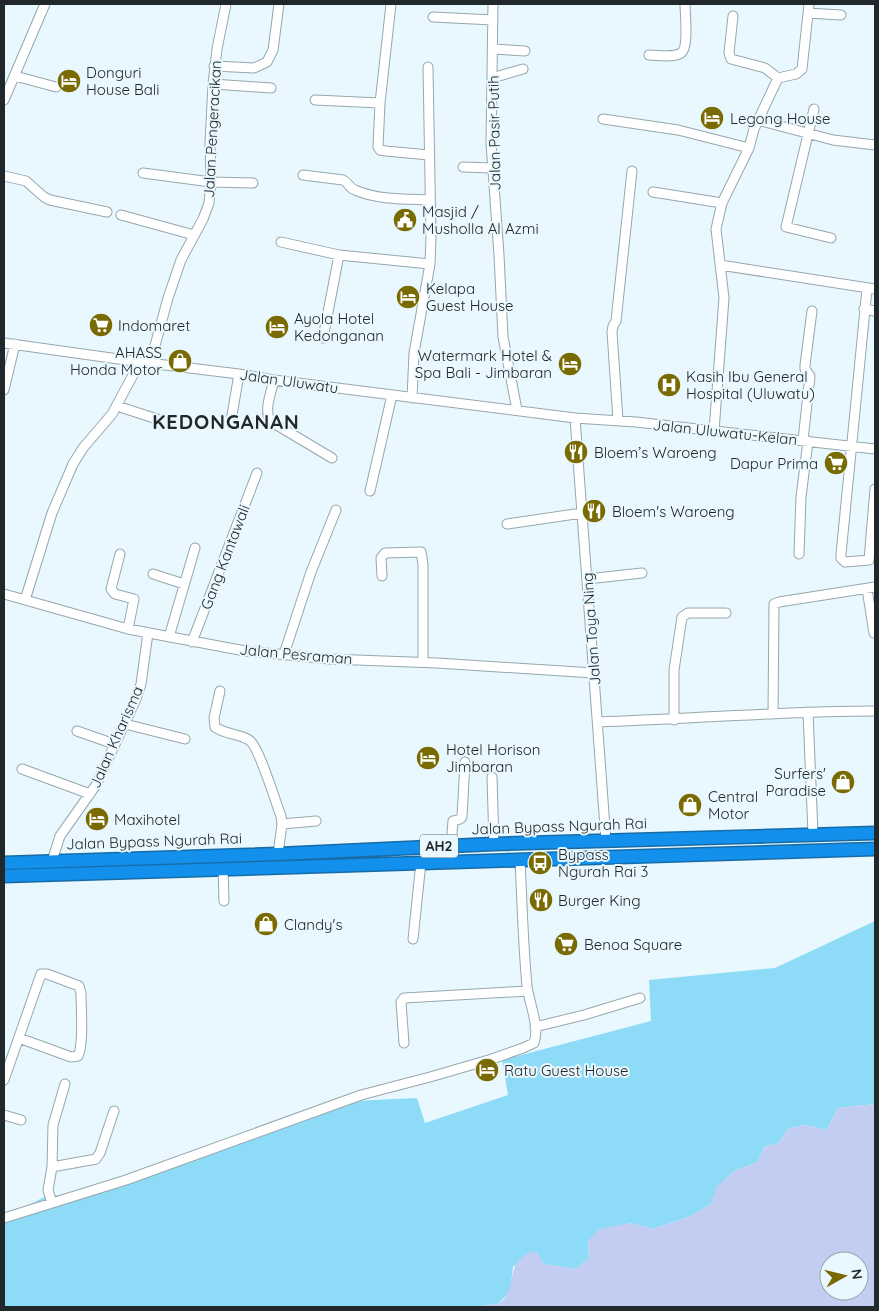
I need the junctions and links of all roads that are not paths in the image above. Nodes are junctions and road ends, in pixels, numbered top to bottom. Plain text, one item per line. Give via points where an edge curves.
1 (45, 4) edge
2 (226, 4) edge
3 (279, 4) edge
4 (391, 4) edge
5 (493, 4) edge
6 (685, 4) edge
7 (809, 8) edge
8 (841, 15) dead end
9 (733, 16) dead end
10 (434, 17) dead end
11 (493, 20) junction
12 (493, 49) junction
13 (525, 51) dead end
14 (649, 55) dead end
15 (214, 66) junction
16 (428, 67) dead end
17 (523, 69) dead end
18 (15, 76) junction
19 (492, 78) junction
20 (778, 78) junction
21 (213, 84) junction
22 (56, 87) dead end
23 (271, 88) dead end
24 (4, 100) edge
25 (315, 100) dead end
26 (380, 103) junction
27 (814, 109) dead end
28 (603, 119) dead end
29 (758, 120) junction
30 (808, 134) junction
31 (875, 145) edge
32 (749, 148) junction
33 (429, 155) junction
34 (463, 167) dead end
35 (493, 168) junction
36 (632, 171) dead end
37 (143, 173) dead end
38 (303, 175) dead end
39 (4, 176) edge
40 (211, 182) junction
41 (253, 183) dead end
42 (653, 192) dead end
43 (430, 200) junction
44 (722, 203) junction
45 (107, 212) dead end
46 (121, 215) dead end
47 (194, 235) junction
48 (831, 238) dead end
49 (281, 242) dead end
50 (339, 255) junction
51 (430, 264) junction
52 (720, 264) junction
53 (871, 289) edge
54 (864, 309) junction
55 (812, 311) dead end
56 (875, 311) edge
57 (323, 338) dead end
58 (4, 343) edge
59 (16, 344) junction
60 (140, 362) junction
61 (150, 364) junction
62 (239, 374) junction
63 (274, 380) junction
64 (4, 390) edge
65 (392, 395) junction
66 (412, 398) junction
67 (117, 406) junction
68 (517, 410) junction
69 (575, 418) junction
70 (157, 419) dead end
71 (618, 420) junction
72 (231, 421) dead end
73 (714, 431) junction
74 (805, 440) junction
75 (852, 447) junction
76 (875, 449) edge
77 (332, 458) dead end
78 (257, 473) dead end
79 (875, 489) edge
80 (370, 491) dead end
81 (336, 510) dead end
82 (582, 513) junction
83 (507, 524) dead end
84 (195, 548) dead end
85 (120, 554) dead end
86 (800, 554) dead end
87 (642, 573) dead end
88 (153, 574) dead end
89 (382, 576) dead end
90 (587, 579) junction
91 (184, 584) junction
92 (871, 588) edge
93 (4, 594) edge
94 (25, 600) junction
95 (726, 612) dead end
96 (128, 629) junction
97 (148, 633) junction
98 (874, 633) dead end
99 (169, 637) junction
100 (192, 642) junction
101 (284, 654) junction
102 (422, 662) junction
103 (594, 673) junction
104 (220, 691) dead end
105 (875, 711) edge
106 (808, 712) junction
107 (773, 714) junction
108 (674, 720) junction
109 (598, 722) junction
110 (125, 724) junction
111 (77, 731) dead end
112 (185, 739) dead end
113 (114, 744) junction
114 (465, 762) dead end
115 (22, 769) dead end
116 (492, 777) dead end
117 (90, 794) junction
118 (316, 821) dead end
119 (282, 824) junction
120 (875, 833) edge
121 (813, 834) junction
122 (606, 841) junction
123 (494, 844) junction
124 (451, 846) junction
125 (875, 849) edge
126 (278, 854) junction
127 (606, 856) junction
128 (151, 857) junction
129 (520, 859) junction
130 (52, 861) junction
131 (421, 862) junction
132 (4, 863) edge
133 (120, 864) junction
134 (224, 869) junction
135 (151, 870) junction
136 (4, 876) edge
137 (224, 901) dead end
138 (413, 940) dead end
139 (528, 991) junction
140 (640, 998) dead end
141 (535, 1028) junction
142 (19, 1038) junction
143 (404, 1043) dead end
144 (4, 1080) edge
145 (65, 1084) dead end
146 (114, 1111) dead end
147 (4, 1115) edge
148 (21, 1120) dead end
149 (52, 1167) junction
150 (52, 1204) junction
151 (4, 1218) edge

1 - 18 street
2 - 15 street, Jalan Pengeracikan
3 - 15 street via 273,50 267,62 254,68
4 - 26 street
5 - 11 street, Jalan Pasir Putih
6 - 14 street via 684,50 675,55
7 - 8 street
7 - 20 street via 802,70
9 - 20 street via 730,58 765,68
10 - 11 street
11 - 12 street, Jalan Pasir Putih
12 - 13 street
12 - 19 street, Jalan Pasir Putih
15 - 21 street, Jalan Pengeracikan
16 - 33 street
17 - 19 street
18 - 22 street
18 - 24 street
19 - 35 street, Jalan Pasir Putih
20 - 29 street
21 - 23 street
21 - 40 street, Jalan Pengeracikan
25 - 26 street
26 - 33 street via 379,148
27 - 30 street
28 - 32 street via 678,130
29 - 30 street
29 - 32 street
30 - 31 street
30 - 48 street via 786,228
32 - 44 street
33 - 43 street
34 - 35 street
35 - 68 street, Jalan Pasir Putih via 503,337
36 - 71 street via 616,321 612,332
37 - 40 street
38 - 43 street via 345,181 354,190 376,196
39 - 45 street via 26,181 50,200
40 - 41 street
40 - 47 street, Jalan Pengeracikan via 207,210
42 - 44 street
43 - 51 street
44 - 52 street via 716,229
46 - 47 street
47 - 61 street, Jalan Pengeracikan via 168,298
49 - 50 street
50 - 51 street
50 - 57 street
51 - 66 street via 417,333
52 - 53 street
52 - 73 street via 724,307
53 - 54 street
54 - 56 street
54 - 75 street
55 - 74 street via 805,365 810,376
58 - 59 street, Jalan Uluwatu
59 - 60 street, Jalan Uluwatu
59 - 64 street
60 - 61 street, Jalan Uluwatu
60 - 67 street
61 - 62 street, Jalan Uluwatu
62 - 63 street, Jalan Uluwatu
62 - 72 street
63 - 65 street, Jalan Uluwatu
63 - 77 street via 268,406 270,421
65 - 66 street, Jalan Uluwatu
65 - 80 street
66 - 68 street, Jalan Uluwatu
67 - 70 street
67 - 94 street via 73,464 55,505
68 - 69 street, Jalan Uluwatu
69 - 71 street, Jalan Uluwatu-Kelan
69 - 82 street, Jalan Toya Ning
71 - 73 street, Jalan Uluwatu-Kelan
73 - 74 street, Jalan Uluwatu-Kelan
74 - 75 street, Jalan Uluwatu-Kelan
74 - 86 street
75 - 76 street, Jalan Uluwatu-Kelan
75 - 79 street via 841,554 846,562 869,560
78 - 100 street, Gang Kantawali
81 - 101 street via 308,579
82 - 83 street
82 - 90 street, Jalan Toya Ning
84 - 91 street
85 - 96 street via 111,589 115,594 134,599
87 - 90 street
88 - 91 street
89 - 102 street via 381,558 385,553 421,552
90 - 103 street, Jalan Toya Ning
91 - 99 street
92 - 98 street
92 - 107 street via 774,604
93 - 94 street, Jalan Pesraman
94 - 96 street, Jalan Pesraman
95 - 108 street via 688,613 682,617 674,670
96 - 97 street, Jalan Pesraman
97 - 99 street, Jalan Pesraman
97 - 110 street, Jalan Kharisma via 140,684
99 - 100 street, Jalan Pesraman
100 - 101 street, Jalan Pesraman
101 - 102 street, Jalan Pesraman
102 - 103 street, Jalan Pesraman
103 - 109 street, Jalan Toya Ning
104 - 119 street via 214,718 216,727 251,741
105 - 106 street
106 - 107 street
106 - 121 street
107 - 108 street
108 - 109 street
109 - 122 street, Jalan Toya Ning
110 - 112 street
110 - 113 street, Jalan Kharisma
111 - 113 street
113 - 117 street, Jalan Kharisma
114 - 124 street via 462,817 452,821
115 - 117 street
116 - 123 street
117 - 130 street, Jalan Kharisma via 60,836
118 - 119 street
119 - 126 street
120 - 121 highway, Jalan Bypass Ngurah Rai / AH2
121 - 122 highway, Jalan Bypass Ngurah Rai / AH2
122 - 123 highway, Jalan Bypass Ngurah Rai / AH2
122 - 127 highway
123 - 124 highway, Jalan Bypass Ngurah Rai / AH2
124 - 126 highway, Jalan Bypass Ngurah Rai / AH2
125 - 127 highway, Jalan Bypass Ngurah Rai / AH2
126 - 128 highway, Jalan Bypass Ngurah Rai / AH2
127 - 129 highway, Jalan Bypass Ngurah Rai / AH2
128 - 133 highway, Jalan Bypass Ngurah Rai / AH2
128 - 135 highway
129 - 131 highway, Jalan Bypass Ngurah Rai / AH2
129 - 139 street
130 - 132 highway, Jalan Bypass Ngurah Rai / AH2
130 - 133 highway, Jalan Bypass Ngurah Rai / AH2
131 - 134 highway, Jalan Bypass Ngurah Rai / AH2
131 - 138 street
133 - 135 highway, Jalan Bypass Ngurah Rai / AH2
133 - 136 highway, Jalan Bypass Ngurah Rai / AH2
134 - 135 highway, Jalan Bypass Ngurah Rai / AH2
134 - 137 street
139 - 141 street
139 - 143 street via 404,998 401,1002
140 - 141 street
141 - 150 street via 535,1041 523,1048 430,1078 361,1095
142 - 142 street via 71,1057 79,1055 79,986 41,974
142 - 144 street
145 - 149 street via 53,1125
146 - 149 street via 96,1159
147 - 148 street
149 - 150 street via 48,1190
150 - 151 street

